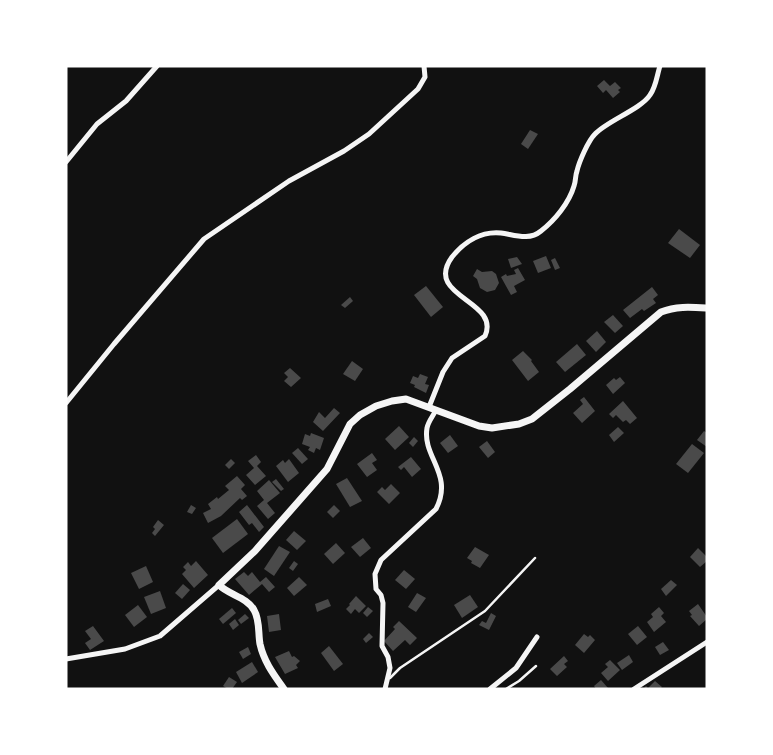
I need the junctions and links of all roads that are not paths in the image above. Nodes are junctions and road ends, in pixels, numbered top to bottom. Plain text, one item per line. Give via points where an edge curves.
1 (157, 66) edge
2 (424, 66) edge
3 (660, 66) edge
4 (66, 162) edge
5 (707, 308) edge
6 (66, 403) edge
7 (433, 409) junction
8 (535, 558) dead end
9 (219, 585) junction
10 (537, 637) dead end
11 (707, 642) edge
12 (66, 659) edge
13 (536, 666) dead end
14 (388, 679) junction
15 (284, 689) edge
16 (385, 689) edge
17 (490, 689) edge
18 (506, 689) edge
19 (634, 689) edge

1 - 4 street via 126,101 98,124
2 - 6 street via 422,84 369,134 289,181 204,239
3 - 7 street via 654,88 645,101 595,134 577,171 570,198 541,231 522,237 486,233 462,246 452,258 446,274 449,286 479,310 488,324 485,336 447,364
5 - 7 street via 681,307 661,312 570,389 519,424 492,428 479,426
7 - 9 street via 406,399 392,400 360,415 350,424 327,469 255,551
7 - 14 street via 427,428 428,442 442,484 441,500 436,509 381,560 375,574 374,582 383,603 382,646 388,657
8 - 14 lane via 485,611
9 - 12 street via 160,636 125,649
9 - 15 street via 251,605 255,611 264,657
10 - 17 street via 516,668
11 - 19 street
13 - 18 lane
14 - 16 street

